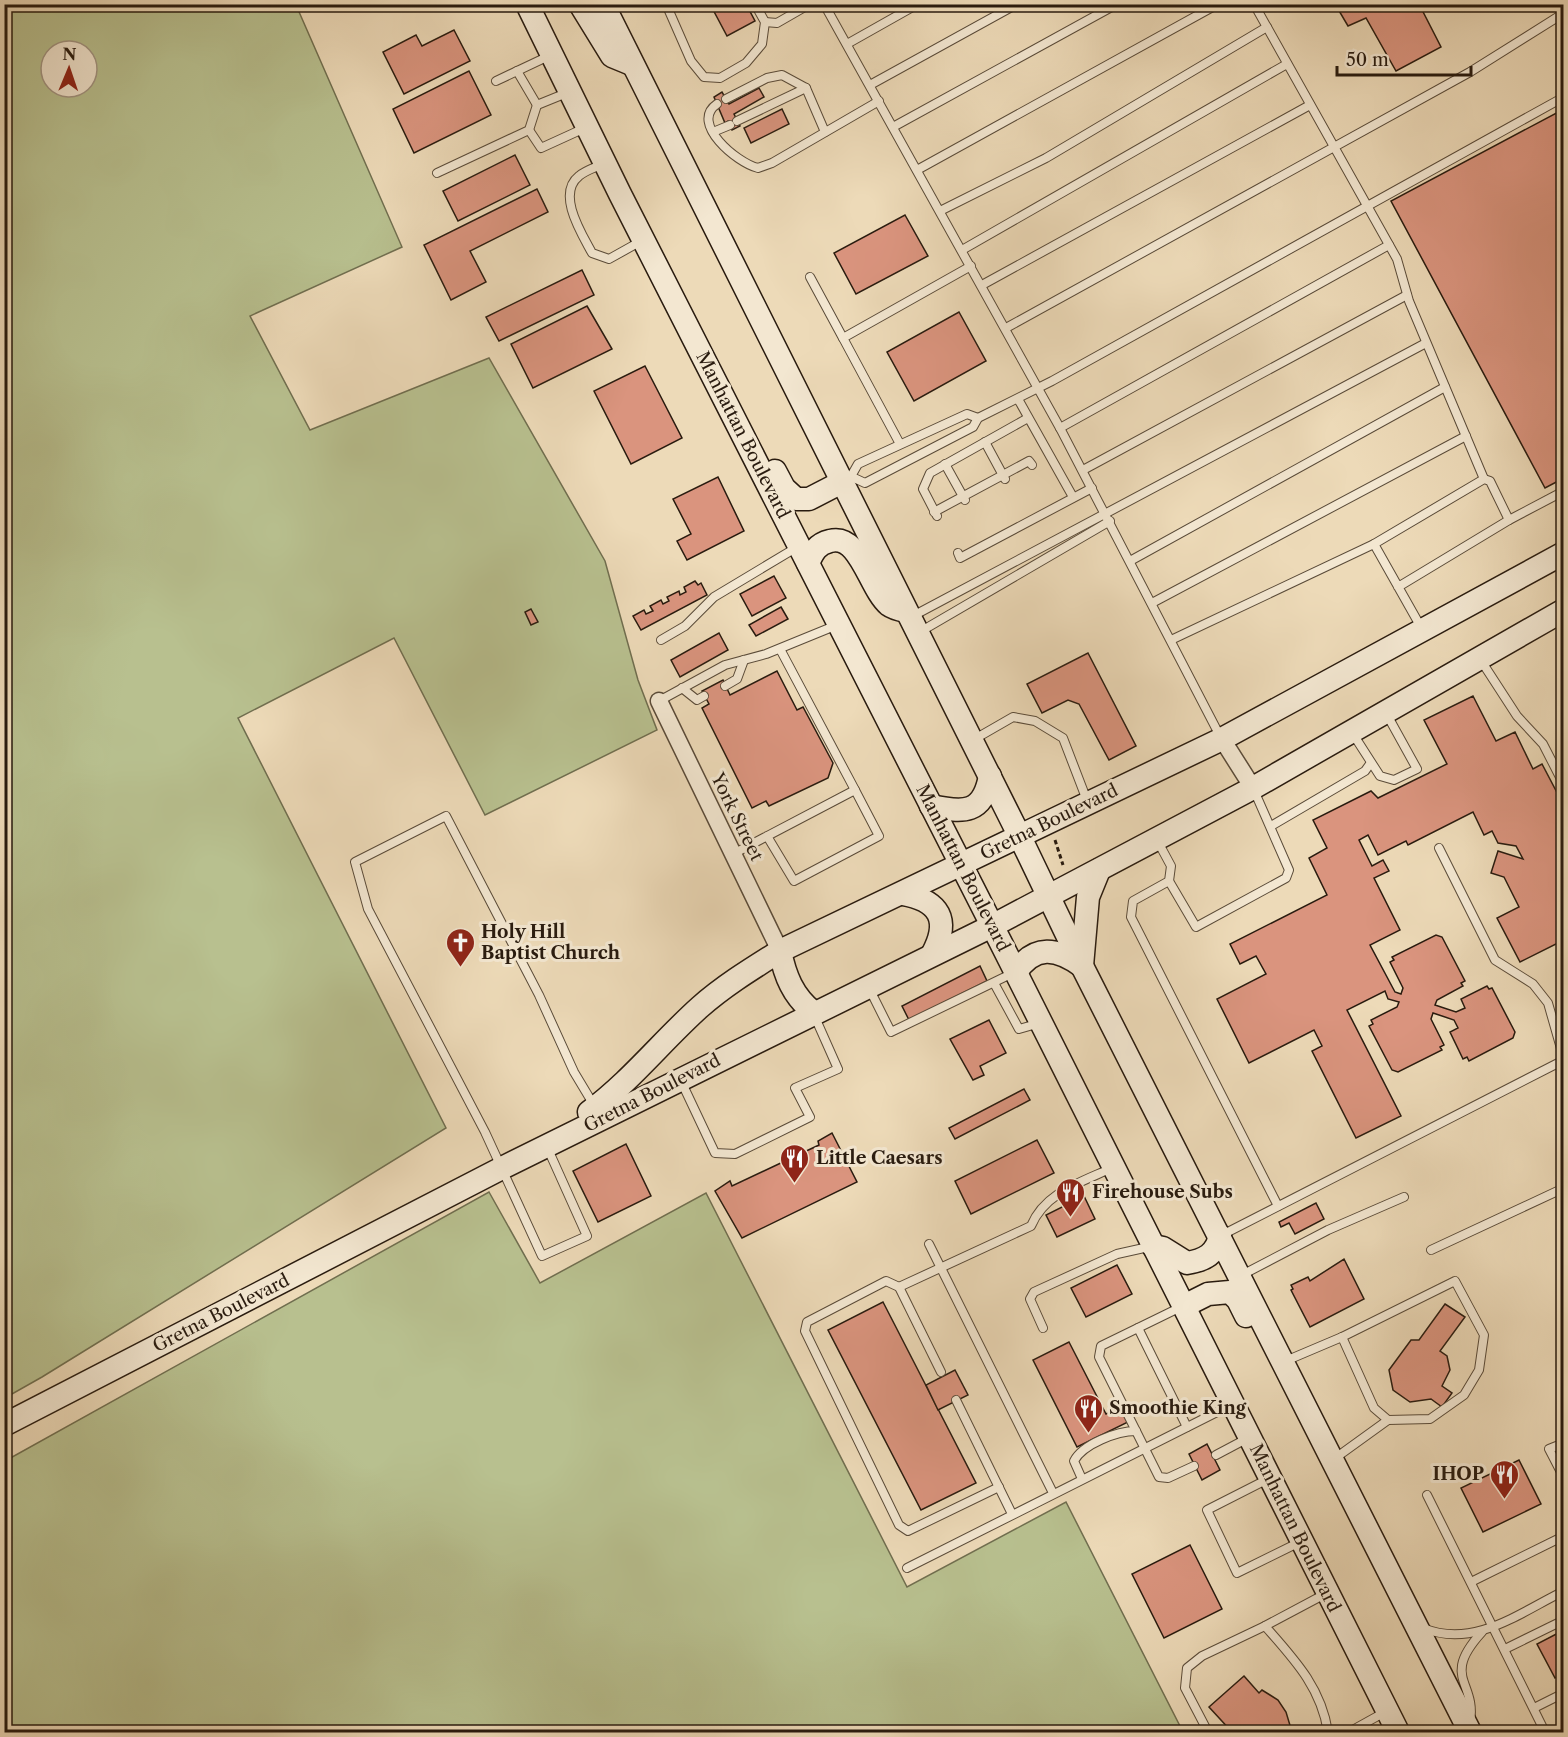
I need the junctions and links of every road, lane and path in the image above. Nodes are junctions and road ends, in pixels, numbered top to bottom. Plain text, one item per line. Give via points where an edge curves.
1 (580, 4) edge
2 (603, 4) edge
3 (666, 4) edge
4 (755, 4) edge
5 (810, 4) edge
6 (918, 4) edge
7 (1017, 4) edge
8 (1117, 4) edge
9 (1218, 4) edge
10 (1254, 4) edge
11 (825, 5) edge
12 (531, 7) edge
13 (1563, 13) edge
14 (765, 22) junction
15 (1267, 27) junction
16 (847, 44) junction
17 (552, 55) junction
18 (1287, 64) junction
19 (633, 65) junction
20 (517, 71) junction
21 (496, 81) dead end
22 (870, 86) junction
23 (806, 88) junction
24 (570, 92) junction
25 (1563, 97) edge
26 (726, 99) dead end
27 (879, 101) junction
28 (717, 104) dead end
29 (537, 105) junction
30 (1310, 105) junction
31 (587, 127) junction
32 (893, 127) junction
33 (530, 130) junction
34 (713, 132) junction
35 (825, 132) junction
36 (1333, 145) junction
37 (605, 163) junction
38 (917, 170) junction
39 (437, 173) dead end
40 (1366, 206) junction
41 (940, 211) junction
42 (644, 239) junction
43 (1389, 245) junction
44 (962, 250) junction
45 (971, 266) junction
46 (810, 277) dead end
47 (982, 285) junction
48 (1407, 295) junction
49 (1006, 328) junction
50 (843, 338) junction
51 (1426, 343) junction
52 (1445, 387) junction
53 (1039, 388) junction
54 (1018, 399) junction
55 (727, 400) junction
56 (978, 418) junction
57 (1028, 418) junction
58 (1060, 428) junction
59 (1466, 436) junction
60 (985, 442) junction
61 (900, 444) junction
62 (1030, 463) dead end
63 (945, 464) junction
64 (1083, 470) junction
65 (1004, 477) junction
66 (847, 479) junction
67 (1484, 479) junction
68 (1092, 488) junction
69 (1563, 490) edge
70 (1073, 497) junction
71 (964, 499) junction
72 (1105, 512) junction
73 (1509, 520) junction
74 (1110, 521) junction
75 (1374, 544) junction
76 (958, 554) dead end
77 (804, 555) junction
78 (1563, 555) edge
79 (1130, 561) junction
80 (1398, 586) junction
81 (1152, 603) junction
82 (1563, 610) edge
83 (912, 621) junction
84 (839, 625) junction
85 (1422, 630) junction
86 (661, 640) dead end
87 (1171, 640) junction
88 (780, 648) junction
89 (1479, 658) junction
90 (744, 660) junction
91 (725, 686) dead end
92 (682, 688) junction
93 (704, 696) dead end
94 (659, 701) joint
95 (1386, 712) junction
96 (1352, 731) junction
97 (1222, 739) junction
98 (972, 741) junction
99 (1370, 764) junction
100 (990, 776) junction
101 (1563, 785) edge
102 (1253, 788) junction
103 (855, 790) junction
104 (1088, 804) junction
105 (931, 806) junction
106 (1271, 826) junction
107 (1053, 834) dead end
108 (767, 836) junction
109 (1020, 837) junction
110 (1157, 839) junction
111 (1439, 848) dead end
112 (733, 854) junction
113 (961, 865) junction
114 (1099, 870) junction
115 (1066, 872) dead end
116 (1169, 881) junction
117 (903, 894) junction
118 (1049, 896) junction
119 (993, 926) junction
120 (780, 951) junction
121 (933, 953) junction
122 (1082, 966) junction
123 (1016, 972) junction
124 (994, 983) junction
125 (868, 985) junction
126 (813, 1012) junction
127 (1041, 1023) junction
128 (1563, 1060) edge
129 (680, 1079) junction
130 (596, 1107) junction
131 (547, 1145) junction
132 (1114, 1167) junction
133 (502, 1168) junction
134 (1563, 1188) edge
135 (1404, 1197) dead end
136 (1278, 1206) junction
137 (1220, 1236) junction
138 (929, 1244) dead end
139 (1153, 1246) junction
140 (1431, 1250) dead end
141 (941, 1267) junction
142 (1239, 1276) junction
143 (899, 1287) junction
144 (1184, 1306) junction
145 (1043, 1328) dead end
146 (1138, 1328) junction
147 (1342, 1337) junction
148 (1283, 1362) junction
149 (941, 1371) dead end
150 (956, 1400) dead end
151 (1233, 1404) junction
152 (1388, 1420) junction
153 (4, 1425) edge
154 (1187, 1427) junction
155 (1136, 1431) junction
156 (1250, 1437) junction
157 (1563, 1443) edge
158 (1145, 1448) junction
159 (1216, 1455) dead end
160 (1332, 1460) junction
161 (1194, 1466) dead end
162 (1270, 1478) junction
163 (1563, 1478) edge
164 (1082, 1479) junction
165 (999, 1487) junction
166 (1053, 1493) junction
167 (1427, 1495) dead end
168 (1012, 1514) junction
169 (1563, 1536) edge
170 (1302, 1541) junction
171 (907, 1568) dead end
172 (1471, 1582) junction
173 (1563, 1591) edge
174 (1327, 1593) junction
175 (1563, 1620) edge
176 (1265, 1626) junction
177 (1416, 1626) junction
178 (1494, 1626) junction
179 (1482, 1632) junction
180 (1505, 1649) junction
181 (1563, 1693) edge
182 (1534, 1708) junction
183 (1387, 1711) junction
184 (1470, 1731) edge
185 (1208, 1732) edge
186 (1328, 1732) edge
187 (1349, 1732) edge
188 (1398, 1732) edge
189 (1545, 1732) edge

1 - 19 street via 612,56
2 - 19 street
3 - 14 lane via 691,61 704,77 720,78 746,63 762,44
4 - 14 lane
5 - 14 lane via 777,22
6 - 16 lane
7 - 22 lane
8 - 32 lane
9 - 38 lane
10 - 15 lane
11 - 16 lane
12 - 17 street, Manhattan Boulevard
13 - 36 lane via 1470,72
15 - 18 lane
15 - 41 lane via 1046,158
16 - 22 lane
17 - 20 lane
17 - 24 street, Manhattan Boulevard
18 - 30 lane
18 - 44 lane
19 - 66 street
20 - 21 lane
20 - 29 lane
22 - 27 lane
23 - 26 lane via 782,75 767,78
23 - 34 lane
23 - 35 lane
24 - 29 lane
24 - 31 street, Manhattan Boulevard
25 - 40 lane
27 - 32 lane
27 - 35 lane
28 - 34 lane via 708,116
29 - 33 lane
30 - 36 lane
30 - 47 lane
31 - 33 lane via 541,148
31 - 37 street, Manhattan Boulevard
32 - 38 lane
33 - 39 lane
34 - 35 lane via 735,157 758,168
36 - 40 lane
36 - 49 lane
37 - 42 street, Manhattan Boulevard
37 - 42 lane via 578,177 572,190 571,212 592,253 609,259
38 - 41 lane
40 - 43 lane
40 - 53 lane
41 - 44 lane
42 - 55 street, Manhattan Boulevard
43 - 48 lane
43 - 58 lane
44 - 45 lane
45 - 47 lane
45 - 50 lane
46 - 50 lane
47 - 49 lane
48 - 51 lane
48 - 64 lane
49 - 53 lane
50 - 61 lane
51 - 52 lane
51 - 72 lane
52 - 59 lane
52 - 79 lane
53 - 54 lane
53 - 58 lane
54 - 56 lane
54 - 57 lane
55 - 66 street via 745,411 784,488 796,499 809,499
55 - 77 street, Manhattan Boulevard
56 - 61 lane via 967,414
56 - 66 lane via 973,427 865,483
57 - 60 lane
57 - 70 lane
58 - 64 lane
59 - 67 lane
59 - 81 lane
60 - 63 lane
60 - 65 lane
61 - 66 lane via 858,464
62 - 65 lane
63 - 71 lane
63 - 71 lane via 924,480 923,489 936,514
64 - 68 lane
65 - 71 lane
66 - 83 street
67 - 73 lane via 1490,481
67 - 75 lane
68 - 70 lane
68 - 72 lane
69 - 73 lane
70 - 76 lane via 960,558
72 - 74 lane
72 - 83 lane
73 - 80 lane
74 - 79 lane
74 - 83 lane
75 - 80 lane
75 - 87 lane
77 - 83 street via 820,544 842,540 852,544 890,606
77 - 84 street, Manhattan Boulevard
77 - 86 lane via 714,597 685,626
78 - 85 street, Gretna Boulevard
79 - 81 lane
80 - 85 lane
81 - 87 lane
82 - 89 street, Gretna Boulevard
83 - 98 street
84 - 88 lane
84 - 105 street, Manhattan Boulevard
85 - 97 street, Gretna Boulevard
87 - 97 lane
88 - 90 lane
88 - 103 lane
89 - 95 street, Gretna Boulevard
89 - 101 lane via 1517,716 1543,744
90 - 91 lane via 737,679
90 - 92 lane via 725,665
92 - 93 lane via 697,700
92 - 94 lane
94 - 112 street, York Street
95 - 96 street, Gretna Boulevard
95 - 99 lane via 1417,769 1394,780 1380,776
96 - 99 lane
96 - 102 street, Gretna Boulevard
97 - 102 street
97 - 104 street, Gretna Boulevard
98 - 100 street
98 - 104 lane via 1013,717 1035,721 1063,738
99 - 106 lane via 1365,771
100 - 105 street via 979,804 957,812
100 - 109 street
102 - 106 lane
102 - 110 street, Gretna Boulevard
103 - 108 lane
103 - 108 lane via 879,836 794,881
104 - 109 street, Gretna Boulevard
105 - 113 street, Manhattan Boulevard
106 - 116 lane via 1289,870 1286,878 1208,922 1196,927
107 - 115 path
108 - 112 lane
109 - 113 street, Gretna Boulevard
109 - 118 street
110 - 114 street, Gretna Boulevard
110 - 116 lane via 1171,866
111 - 128 lane via 1496,960 1533,984 1548,1003
112 - 120 street, York Street
113 - 117 street, Gretna Boulevard
113 - 119 street, Manhattan Boulevard
114 - 118 street, Gretna Boulevard
114 - 122 street via 1088,897
116 - 136 lane via 1133,901 1131,917
117 - 120 street, Gretna Boulevard
117 - 121 street via 921,897 935,908 941,937
118 - 119 street, Gretna Boulevard
118 - 122 street
119 - 121 street, Gretna Boulevard
119 - 123 street, Manhattan Boulevard
120 - 126 street via 798,1000
120 - 130 street, Gretna Boulevard via 736,978 700,1007 616,1092
121 - 125 street, Gretna Boulevard
122 - 123 street via 1063,953 1047,952 1023,960
122 - 137 street
123 - 124 lane
123 - 127 street, Manhattan Boulevard
124 - 125 lane via 891,1032
124 - 127 lane via 1019,1029
125 - 126 street, Gretna Boulevard
126 - 129 street, Gretna Boulevard
126 - 129 lane via 837,1070 795,1088 810,1118 735,1154 715,1153
127 - 132 street, Manhattan Boulevard
128 - 136 lane
129 - 131 street, Gretna Boulevard
130 - 133 street, Gretna Boulevard
130 - 133 lane via 573,1072 539,995 446,816 355,862 368,909
131 - 133 street, Gretna Boulevard
131 - 133 lane via 587,1236 542,1256
132 - 139 street, Manhattan Boulevard
132 - 141 lane via 1058,1193 1038,1210 1031,1226
133 - 153 street, Gretna Boulevard
134 - 140 lane
135 - 142 lane via 1328,1230
136 - 137 lane
137 - 139 street via 1212,1254 1193,1262 1186,1263
137 - 142 street
138 - 141 lane
139 - 144 street, Manhattan Boulevard
139 - 145 lane via 1117,1254 1034,1292 1030,1299
141 - 143 lane
141 - 166 lane
142 - 148 street
143 - 149 lane
143 - 165 lane via 886,1281 807,1322 805,1331 899,1525 908,1531
144 - 146 lane
144 - 148 street via 1208,1294 1230,1292 1238,1299 1267,1357 1274,1363
144 - 151 street, Manhattan Boulevard
146 - 154 lane
146 - 155 lane via 1101,1346 1099,1357
147 - 148 lane
147 - 152 lane via 1374,1408
147 - 152 lane via 1455,1281 1484,1335 1479,1370 1464,1395 1430,1419
148 - 160 street
150 - 165 lane
151 - 154 lane
151 - 156 street, Manhattan Boulevard
152 - 160 lane
154 - 158 lane
155 - 158 lane
155 - 164 lane via 1123,1431 1078,1452 1074,1461
156 - 159 lane
156 - 162 street, Manhattan Boulevard
157 - 163 lane via 1549,1449
158 - 161 lane via 1160,1477 1168,1478
158 - 164 lane
160 - 177 street
162 - 170 street, Manhattan Boulevard
162 - 170 lane via 1207,1510 1237,1573
164 - 166 lane
165 - 168 lane
166 - 168 lane
167 - 172 lane
168 - 171 lane
169 - 172 lane
170 - 174 street, Manhattan Boulevard
172 - 178 lane
173 - 178 lane
174 - 176 lane
174 - 183 street, Manhattan Boulevard
175 - 180 lane
176 - 185 lane via 1202,1656 1187,1668 1185,1688
176 - 186 lane via 1314,1687
177 - 179 lane via 1453,1637
177 - 184 street
178 - 179 lane
178 - 180 lane
179 - 184 lane via 1467,1648 1462,1661 1463,1685 1472,1711
180 - 182 lane
181 - 182 lane
182 - 189 lane
183 - 187 lane
183 - 188 street, Manhattan Boulevard

